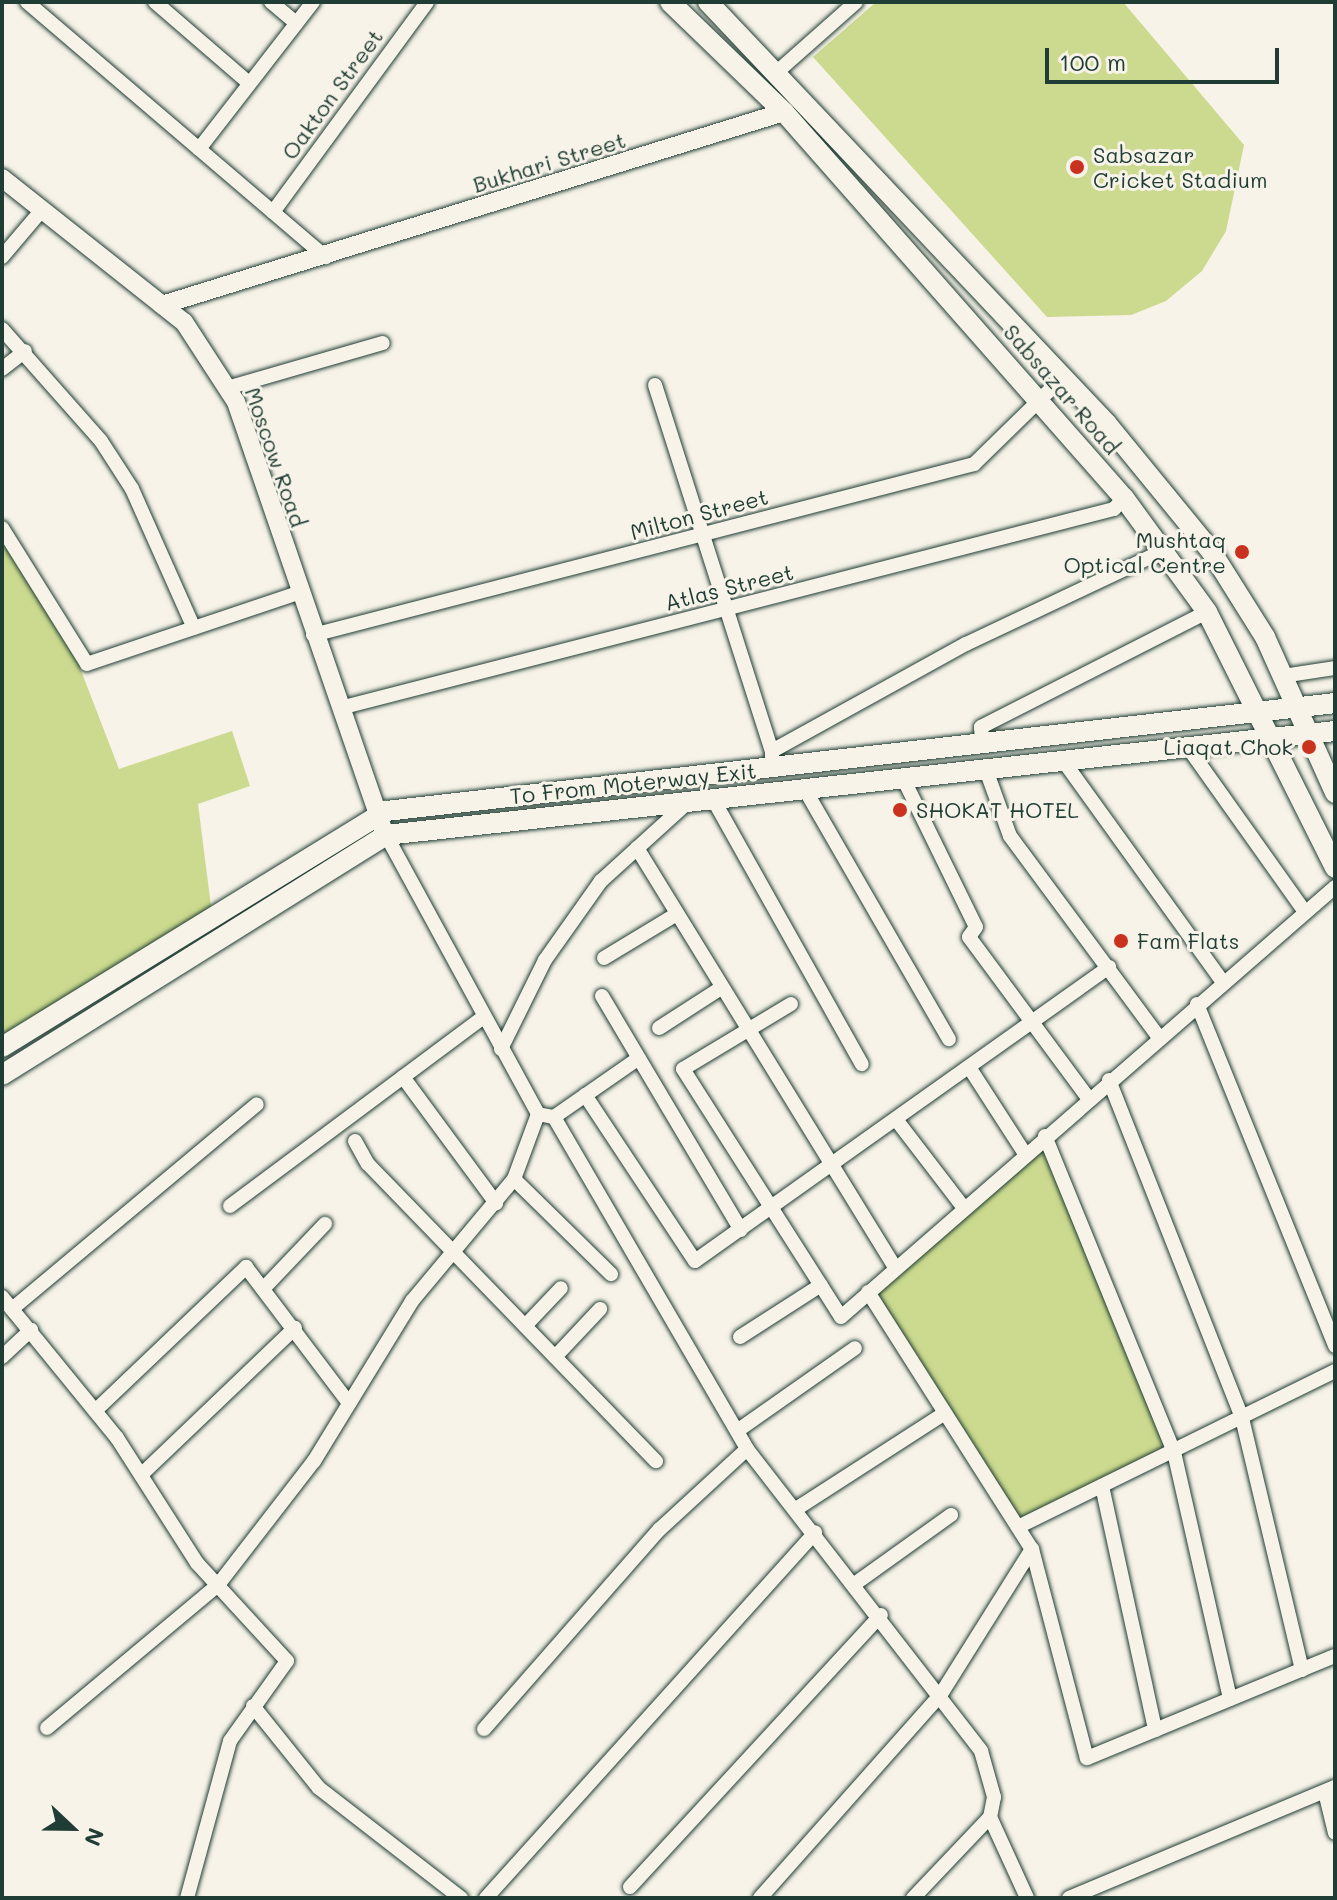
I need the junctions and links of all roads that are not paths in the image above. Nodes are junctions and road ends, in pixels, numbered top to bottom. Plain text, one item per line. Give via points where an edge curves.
1 (27, 2) edge
2 (155, 2) edge
3 (271, 2) edge
4 (313, 2) edge
5 (426, 2) edge
6 (670, 2) edge
7 (708, 2) edge
8 (856, 2) edge
9 (296, 23) junction
10 (778, 71) junction
11 (249, 83) junction
12 (784, 112) junction
13 (199, 149) junction
14 (2, 178) edge
15 (41, 211) junction
16 (273, 212) junction
17 (2, 257) edge
18 (326, 257) junction
19 (162, 305) junction
20 (2, 329) edge
21 (383, 343) dead end
22 (25, 351) junction
23 (2, 369) edge
24 (1063, 377) junction
25 (655, 385) dead end
26 (227, 388) junction
27 (1037, 400) junction
28 (1124, 498) junction
29 (2, 528) edge
30 (703, 536) junction
31 (1163, 551) junction
32 (298, 593) junction
33 (726, 610) junction
34 (1207, 612) junction
35 (194, 628) junction
36 (313, 635) junction
37 (1335, 668) edge
38 (1282, 676) junction
39 (1335, 703) edge
40 (1297, 707) junction
41 (340, 708) junction
42 (1260, 711) junction
43 (1335, 731) edge
44 (1310, 735) junction
45 (1273, 737) junction
46 (982, 741) junction
47 (1187, 746) junction
48 (772, 758) junction
49 (1062, 759) junction
50 (985, 767) junction
51 (902, 776) junction
52 (804, 788) junction
53 (1335, 793) edge
54 (713, 799) junction
55 (688, 802) junction
56 (376, 814) junction
57 (386, 835) junction
58 (637, 848) junction
59 (1335, 868) edge
60 (1335, 887) edge
61 (1305, 912) junction
62 (677, 914) junction
63 (604, 958) dead end
64 (1109, 967) junction
65 (1223, 982) junction
66 (721, 988) junction
67 (602, 996) dead end
68 (791, 1004) dead end
69 (1197, 1004) junction
70 (482, 1018) junction
71 (1033, 1021) junction
72 (659, 1028) dead end
73 (747, 1031) junction
74 (1159, 1037) junction
75 (949, 1039) dead end
76 (2, 1047) edge
77 (501, 1049) junction
78 (639, 1058) junction
79 (862, 1064) dead end
80 (969, 1067) junction
81 (2, 1075) edge
82 (403, 1077) junction
83 (1109, 1080) junction
84 (585, 1095) junction
85 (1088, 1098) junction
86 (257, 1104) dead end
87 (538, 1114) junction
88 (554, 1117) junction
89 (898, 1122) junction
90 (1045, 1136) junction
91 (355, 1141) dead end
92 (1025, 1154) junction
93 (835, 1167) junction
94 (514, 1179) junction
95 (496, 1203) junction
96 (230, 1206) dead end
97 (772, 1208) junction
98 (964, 1208) junction
99 (325, 1224) dead end
100 (741, 1230) junction
101 (454, 1253) junction
102 (895, 1268) junction
103 (611, 1274) dead end
104 (821, 1285) junction
105 (561, 1288) dead end
106 (263, 1289) junction
107 (868, 1292) junction
108 (7, 1303) edge
109 (600, 1309) dead end
110 (525, 1326) junction
111 (295, 1328) junction
112 (31, 1330) junction
113 (740, 1337) dead end
114 (1335, 1346) edge
115 (855, 1348) dead end
116 (2, 1357) edge
117 (555, 1357) junction
118 (1335, 1371) edge
119 (349, 1403) junction
120 (95, 1411) junction
121 (945, 1413) junction
122 (1242, 1418) junction
123 (737, 1431) junction
124 (747, 1449) junction
125 (1174, 1452) junction
126 (656, 1461) dead end
127 (141, 1475) junction
128 (1102, 1486) junction
129 (796, 1509) junction
130 (951, 1515) dead end
131 (1018, 1527) junction
132 (815, 1532) junction
133 (1032, 1549) junction
134 (856, 1583) junction
135 (218, 1585) junction
136 (881, 1615) junction
137 (1335, 1656) edge
138 (1302, 1670) junction
139 (941, 1694) junction
140 (1230, 1699) junction
141 (253, 1706) junction
142 (47, 1728) dead end
143 (484, 1729) dead end
144 (1155, 1730) junction
145 (1330, 1790) edge
146 (990, 1817) junction
147 (1335, 1833) edge
148 (630, 1887) dead end
149 (187, 1898) edge
150 (461, 1898) edge
151 (486, 1898) edge
152 (760, 1898) edge
153 (913, 1898) edge
154 (1027, 1898) edge
155 (1069, 1898) edge

1 - 13 street
2 - 11 street
3 - 9 street
4 - 9 street
5 - 16 street, Oakton Street
6 - 12 main road, Sabsazar Road
7 - 10 main road, Sabsazar Road
8 - 10 street
9 - 11 street
10 - 24 main road, Sabsazar Road
11 - 13 street
12 - 18 street, Bukhari Street
12 - 27 main road, Sabsazar Road
13 - 16 street
14 - 15 street, Moscow Road
15 - 17 street
15 - 19 street, Moscow Road
16 - 18 street
18 - 19 street, Bukhari Street
19 - 26 street, Moscow Road via 184,322
20 - 22 street
21 - 26 street
22 - 23 street
22 - 35 street via 72,401 132,489
24 - 27 street, Milton Street
24 - 38 main road, Sabsazar Road via 1227,572
25 - 30 street
26 - 32 street, Moscow Road
27 - 28 main road, Sabsazar Road
27 - 30 street, Milton Street via 974,464
28 - 31 main road, Sabsazar Road
28 - 33 street, Atlas Street via 1114,509
29 - 35 street via 87,664
30 - 33 street
30 - 36 street, Milton Street
31 - 34 main road, Sabsazar Road
31 - 48 street via 966,644
32 - 35 street
32 - 36 street, Moscow Road
33 - 41 street, Atlas Street
33 - 48 street
34 - 42 main road, Sabsazar Road
34 - 46 street via 981,727
36 - 41 street, Moscow Road
37 - 38 street
38 - 40 main road, Sabsazar Road
39 - 40 main road, To From Moterway Exit
40 - 42 main road, To From Moterway Exit
40 - 44 main road, Sabsazar Road
41 - 56 street, Moscow Road
42 - 45 main road, Sabsazar Road
42 - 46 main road, To From Moterway Exit
43 - 44 main road, To From Moterway Exit
44 - 45 main road, To From Moterway Exit
44 - 53 main road, Sabsazar Road
45 - 47 main road, To From Moterway Exit
45 - 59 main road, Sabsazar Road
46 - 48 main road, To From Moterway Exit
47 - 49 main road, To From Moterway Exit
47 - 61 street
48 - 56 main road, To From Moterway Exit
49 - 50 main road, To From Moterway Exit
49 - 65 street
50 - 51 main road, To From Moterway Exit
50 - 64 street via 1010,836
51 - 52 main road, To From Moterway Exit
51 - 71 street via 976,927 969,937
52 - 54 main road, To From Moterway Exit
52 - 75 street
54 - 55 main road, To From Moterway Exit
54 - 79 street
55 - 57 main road, To From Moterway Exit
55 - 58 street
56 - 57 street, Moscow Road
56 - 76 main road, To From Moterway Exit
57 - 70 street
57 - 81 main road, To From Moterway Exit
58 - 62 street
58 - 77 street via 601,881 545,960
60 - 61 street
61 - 65 street
62 - 63 street
62 - 66 street
64 - 71 street
64 - 74 street
65 - 69 street
66 - 72 street
66 - 73 street
67 - 78 street
68 - 73 street
69 - 74 street
69 - 114 street
70 - 77 street
70 - 82 street
71 - 80 street
71 - 85 street
73 - 93 street
73 - 97 street via 683,1069
74 - 83 street
77 - 87 street
78 - 84 street
78 - 100 street
80 - 89 street
80 - 92 street
82 - 95 street
82 - 96 street
83 - 85 street
83 - 122 street
84 - 88 street
84 - 100 street via 687,1258 701,1259
85 - 90 street
86 - 108 street
87 - 88 street
87 - 94 street
88 - 123 street
89 - 93 street
89 - 98 street
90 - 92 street
90 - 125 street
91 - 101 street via 368,1164
92 - 98 street
93 - 97 street
93 - 102 street
94 - 95 street
94 - 103 street
95 - 101 street
97 - 100 street
97 - 104 street
98 - 102 street
99 - 106 street
101 - 110 street
101 - 119 street via 412,1301
102 - 107 street
104 - 107 street via 841,1317
104 - 113 street
105 - 110 street
106 - 111 street
106 - 120 street via 246,1267
107 - 121 street
108 - 112 street
109 - 117 street
110 - 117 street
111 - 119 street
111 - 127 street
112 - 116 street
112 - 120 street
115 - 123 street
117 - 126 street
118 - 122 street
119 - 135 street
120 - 127 street
121 - 129 street
121 - 131 street
122 - 125 street
122 - 138 street
123 - 124 street
124 - 129 street
124 - 143 street via 660,1529
125 - 128 street
125 - 140 street
127 - 135 street
128 - 131 street
128 - 144 street
129 - 132 street
130 - 134 street
131 - 133 street
132 - 134 street
132 - 151 street
133 - 139 street
133 - 144 street via 1087,1758
134 - 136 street
135 - 141 street via 287,1661
135 - 142 street
136 - 139 street
136 - 148 street
137 - 138 street
138 - 140 street
139 - 146 street via 981,1751 994,1797
139 - 152 street
140 - 144 street
141 - 149 street via 218,1775
141 - 150 street via 319,1788
145 - 147 street
145 - 155 street
146 - 153 street
146 - 154 street

